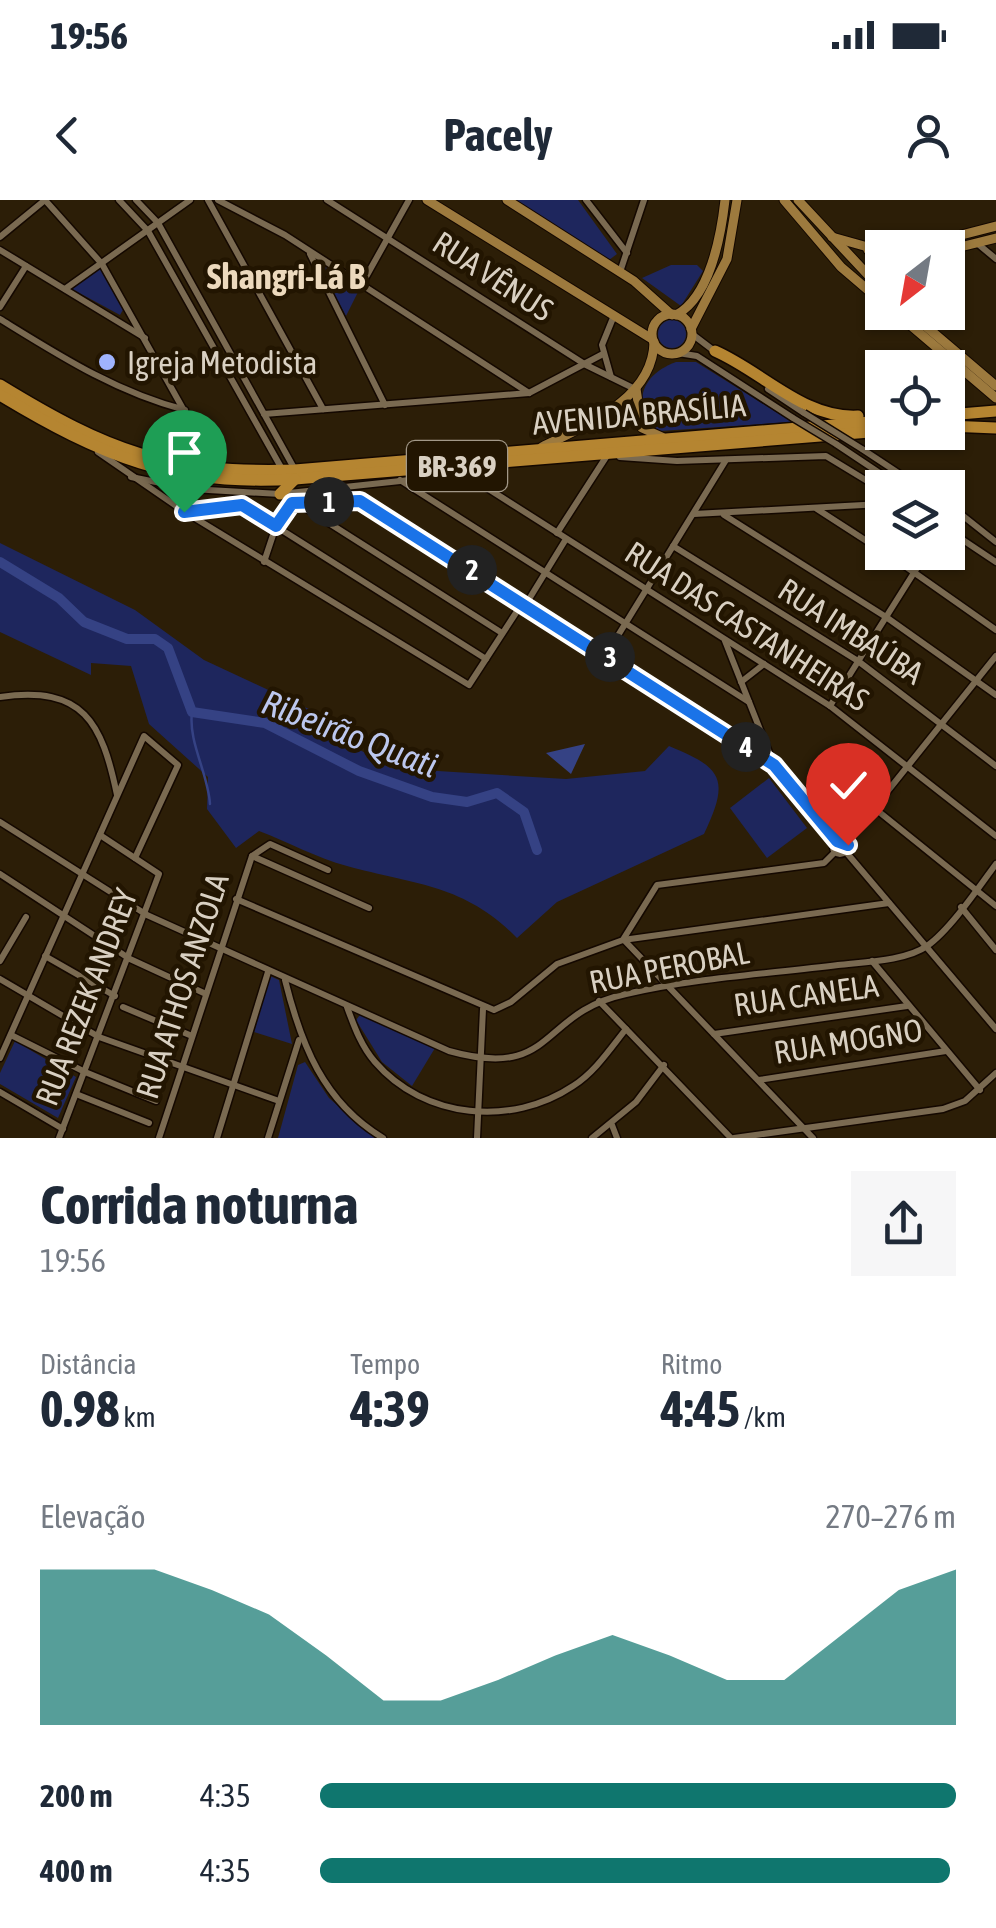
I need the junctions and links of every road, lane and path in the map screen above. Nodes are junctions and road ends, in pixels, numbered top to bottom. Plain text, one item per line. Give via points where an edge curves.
1 (45, 200) edge
2 (119, 200) edge
3 (136, 200) edge
4 (190, 200) edge
5 (208, 200) edge
6 (218, 200) edge
7 (327, 200) edge
8 (409, 200) edge
9 (427, 200) edge
10 (507, 200) edge
11 (586, 200) edge
12 (644, 200) edge
13 (725, 200) edge
14 (736, 200) edge
15 (784, 200) edge
16 (798, 200) edge
17 (236, 211) junction
18 (158, 223) junction
19 (221, 226) junction
20 (148, 230) junction
21 (965, 234) edge
22 (995, 234) edge
23 (829, 236) junction
24 (0, 237) edge
25 (387, 238) junction
26 (977, 243) junction
27 (965, 246) edge
28 (863, 248) edge
29 (0, 250) edge
30 (308, 251) junction
31 (628, 254) junction
32 (996, 259) edge
33 (102, 264) junction
34 (865, 264) edge
35 (26, 266) junction
36 (841, 267) junction
37 (620, 272) junction
38 (865, 281) edge
39 (362, 284) junction
40 (865, 287) edge
41 (65, 289) junction
42 (128, 305) junction
43 (0, 308) edge
44 (674, 315) junction
45 (613, 318) junction
46 (0, 319) edge
47 (112, 320) junction
48 (915, 330) edge
49 (931, 330) edge
50 (691, 332) junction
51 (146, 339) junction
52 (653, 340) junction
53 (715, 352) junction
54 (604, 354) junction
55 (674, 354) junction
56 (651, 363) junction
57 (586, 365) junction
58 (612, 378) junction
59 (503, 379) junction
60 (979, 384) junction
61 (0, 385) edge
62 (996, 387) edge
63 (250, 389) junction
64 (636, 390) junction
65 (240, 394) junction
66 (529, 394) junction
67 (0, 396) edge
68 (504, 398) junction
69 (996, 398) edge
70 (385, 406) junction
71 (324, 410) junction
72 (186, 411) junction
73 (996, 411) edge
74 (264, 414) junction
75 (965, 414) edge
76 (865, 417) edge
77 (865, 420) edge
78 (965, 427) edge
79 (996, 428) edge
80 (865, 433) edge
81 (675, 439) junction
82 (96, 450) junction
83 (537, 450) junction
84 (608, 454) junction
85 (727, 460) junction
86 (876, 470) edge
87 (893, 470) edge
88 (218, 472) junction
89 (295, 474) junction
90 (131, 477) junction
91 (400, 480) junction
92 (865, 480) edge
93 (333, 489) junction
94 (309, 492) junction
95 (280, 494) junction
96 (360, 501) junction
97 (298, 503) junction
98 (865, 505) edge
99 (817, 509) junction
100 (187, 513) junction
101 (693, 514) junction
102 (724, 514) junction
103 (965, 517) edge
104 (276, 526) junction
105 (557, 533) junction
106 (566, 539) junction
107 (865, 540) edge
108 (965, 541) edge
109 (996, 542) edge
110 (673, 546) junction
111 (264, 562) junction
112 (996, 562) edge
113 (911, 570) edge
114 (914, 572) junction
115 (545, 573) junction
116 (646, 590) junction
117 (524, 603) junction
118 (886, 617) junction
119 (625, 624) junction
120 (996, 630) edge
121 (502, 632) junction
122 (724, 639) junction
123 (606, 655) junction
124 (996, 656) edge
125 (486, 659) junction
126 (858, 662) junction
127 (764, 664) junction
128 (978, 679) junction
129 (741, 682) junction
130 (996, 694) edge
131 (0, 697) edge
132 (749, 702) junction
133 (830, 706) junction
134 (943, 722) junction
135 (774, 765) junction
136 (908, 766) junction
137 (996, 766) edge
138 (118, 796) junction
139 (873, 807) junction
140 (0, 822) edge
141 (100, 835) junction
142 (996, 836) edge
143 (837, 841) junction
144 (846, 848) junction
145 (834, 852) junction
146 (254, 854) junction
147 (134, 858) junction
148 (996, 864) edge
149 (328, 870) dead end
150 (82, 873) junction
151 (0, 874) edge
152 (976, 890) junction
153 (236, 898) junction
154 (889, 903) junction
155 (996, 906) edge
156 (961, 907) junction
157 (369, 908) dead end
158 (63, 915) junction
159 (147, 915) junction
160 (26, 917) dead end
161 (623, 940) junction
162 (926, 947) junction
163 (220, 949) junction
164 (996, 950) edge
165 (45, 956) junction
166 (130, 959) junction
167 (0, 961) edge
168 (872, 961) junction
169 (268, 971) junction
170 (285, 978) junction
171 (0, 979) edge
172 (667, 986) junction
173 (206, 994) junction
174 (27, 996) junction
175 (115, 996) junction
176 (600, 1001) junction
177 (346, 1005) junction
178 (907, 1006) junction
179 (123, 1007) dead end
180 (483, 1009) junction
181 (996, 1029) edge
182 (626, 1030) junction
183 (11, 1034) junction
184 (713, 1034) junction
185 (192, 1036) junction
186 (98, 1037) junction
187 (300, 1038) junction
188 (946, 1051) junction
189 (0, 1058) edge
190 (480, 1060) junction
191 (664, 1065) junction
192 (181, 1070) junction
193 (85, 1072) junction
194 (996, 1073) edge
195 (758, 1080) junction
196 (234, 1086) junction
197 (980, 1090) junction
198 (0, 1092) edge
199 (76, 1094) junction
200 (156, 1101) dead end
201 (280, 1101) junction
202 (479, 1113) junction
203 (149, 1123) dead end
204 (612, 1125) junction
205 (804, 1128) junction
206 (61, 1134) edge
207 (159, 1138) edge
208 (217, 1138) edge
209 (268, 1138) edge
210 (383, 1138) edge
211 (478, 1138) edge
212 (592, 1138) edge
213 (616, 1138) edge
214 (733, 1138) edge
215 (813, 1138) edge

1 - 24 street
1 - 33 street
2 - 20 street
3 - 18 street
4 - 18 street
5 - 19 street
6 - 17 street
7 - 25 street, RUA VÊNUS
8 - 25 street
9 - 45 main road
10 - 37 main road
11 - 31 street
12 - 31 street
13 - 44 main road via 702,284 689,306
14 - 50 main road via 726,259
15 - 36 main road
16 - 23 main road
17 - 19 street
17 - 30 street
18 - 20 street
18 - 63 street
19 - 71 street
20 - 33 street
20 - 65 street
21 - 22 main road
22 - 26 main road
23 - 28 main road
23 - 34 main road
25 - 39 street
25 - 57 street, RUA VÊNUS
26 - 27 main road
26 - 32 street
29 - 35 street
30 - 39 street
30 - 70 street
31 - 37 street
33 - 41 street
33 - 42 street
35 - 41 street
35 - 43 street
36 - 38 main road
36 - 40 main road
37 - 44 main road
39 - 59 street
41 - 47 street
42 - 47 street
42 - 51 street
44 - 50 main road
44 - 52 main road via 658,320
45 - 52 main road
45 - 54 street
46 - 72 street via 96,378
47 - 51 street
48 - 60 main road
49 - 62 main road
50 - 53 street
50 - 55 main road via 688,346
51 - 72 street
52 - 55 main road
52 - 56 main road
53 - 76 highway via 825,414
53 - 87 street, bridge
54 - 57 street
54 - 58 street
55 - 56 main road
55 - 86 street, bridge via 697,356
56 - 64 main road
57 - 58 street, RUA VÊNUS
57 - 66 street
58 - 64 street, RUA VÊNUS
59 - 66 street
59 - 68 street
60 - 62 main road
60 - 69 main road
61 - 88 highway, AVENIDA BRASÍLIA / BR-369 via 103,443
63 - 65 street
63 - 74 street
64 - 81 main road via 642,428
64 - 83 main road via 603,416
65 - 89 street
66 - 68 street
67 - 82 highway, AVENIDA BRASÍLIA / BR-369
68 - 70 street
70 - 71 street
71 - 74 street
72 - 88 street
73 - 75 highway
74 - 89 street
77 - 81 highway, AVENIDA BRASÍLIA / BR-369
78 - 79 highway
80 - 84 highway, AVENIDA BRASÍLIA / BR-369
81 - 83 highway, AVENIDA BRASÍLIA / BR-369
82 - 89 highway, AVENIDA BRASÍLIA / BR-369 via 201,478
82 - 90 street
83 - 89 highway, AVENIDA BRASÍLIA / BR-369
84 - 85 street
84 - 89 highway, AVENIDA BRASÍLIA / BR-369
84 - 105 street
85 - 92 street via 826,456
85 - 101 street
88 - 89 highway, AVENIDA BRASÍLIA / BR-369
89 - 93 street
89 - 94 highway
89 - 95 highway
90 - 95 street via 191,489
90 - 100 street
91 - 93 street
91 - 105 street, RUA DAS CASTANHEIRAS via 461,474
91 - 115 street
93 - 94 street
93 - 96 street
94 - 95 street
96 - 97 street
96 - 117 street
97 - 104 street
97 - 121 street
98 - 99 street
99 - 102 street
99 - 107 street
100 - 104 street via 242,505
100 - 111 street
101 - 102 street
101 - 110 street
102 - 118 street
103 - 109 street
104 - 111 street
104 - 125 street
105 - 106 street, RUA DAS CASTANHEIRAS
106 - 115 street
106 - 116 street, RUA DAS CASTANHEIRAS
108 - 112 street
110 - 116 street
110 - 126 street, RUA IMBAÚBA
111 - 125 street via 470,685
113 - 114 street
114 - 118 street
114 - 120 street
115 - 117 street
115 - 119 street
116 - 119 street
116 - 122 street, RUA DAS CASTANHEIRAS
117 - 121 street
117 - 123 street
118 - 126 street
118 - 128 street
119 - 123 street
119 - 132 street
121 - 125 street
122 - 127 street, RUA DAS CASTANHEIRAS
122 - 129 street
123 - 135 street
124 - 128 street
126 - 133 street
126 - 134 street, RUA IMBAÚBA
127 - 129 street
127 - 133 street, RUA DAS CASTANHEIRAS
128 - 130 street
128 - 134 street
129 - 132 street
131 - 138 street via 44,695 91,720 105,741
132 - 135 street
133 - 136 street, RUA DAS CASTANHEIRAS
134 - 136 street
134 - 137 street, RUA IMBAÚBA
135 - 143 street
136 - 139 street
136 - 142 street, RUA DAS CASTANHEIRAS
138 - 141 street
138 - 147 street via 144,736 178,764
139 - 144 street
139 - 152 street
140 - 150 street, RUA PEROBAL
141 - 147 street
141 - 150 street
143 - 144 street
143 - 145 street
144 - 145 street
144 - 154 street
145 - 161 street via 824,863 657,884
146 - 149 street via 270,844
146 - 153 street, RUA ATHOS ANZOLA
146 - 157 street
147 - 159 street, RUA REZEK ANDREY via 159,874
148 - 152 street
150 - 158 street
150 - 159 street, RUA PEROBAL
151 - 158 street
152 - 155 street
152 - 156 street
153 - 163 street, RUA ATHOS ANZOLA
153 - 180 street
154 - 161 street
154 - 162 street
156 - 162 street
156 - 164 street
158 - 165 street
158 - 166 street
159 - 163 street, RUA PEROBAL
159 - 166 street, RUA REZEK ANDREY
160 - 167 street
161 - 172 street
161 - 180 street via 557,964 502,1008
162 - 168 street, RUA PEROBAL
162 - 181 street
163 - 169 street, RUA PEROBAL
163 - 173 street, RUA ATHOS ANZOLA
165 - 174 street
165 - 175 street
166 - 173 street
166 - 175 street, RUA REZEK ANDREY
168 - 172 street, RUA PEROBAL
168 - 178 street
169 - 170 street, RUA PEROBAL
169 - 196 street
170 - 177 street, RUA PEROBAL
170 - 187 street
171 - 174 street
172 - 176 street, RUA PEROBAL
172 - 184 street
173 - 185 street, RUA ATHOS ANZOLA
174 - 183 street
174 - 186 street
175 - 186 street, RUA REZEK ANDREY
176 - 182 street
176 - 190 street, RUA PEROBAL via 569,1016 538,1048 507,1060
177 - 190 street, RUA PEROBAL
177 - 202 street via 376,1064 412,1092
178 - 184 street, RUA CANELA
178 - 188 street
179 - 185 street
180 - 190 street
182 - 191 street
182 - 202 street via 594,1069 550,1100
183 - 189 street
183 - 193 street
184 - 195 street
185 - 192 street, RUA ATHOS ANZOLA
186 - 192 street
186 - 193 street, RUA REZEK ANDREY
187 - 201 street
187 - 210 street via 324,1084
188 - 195 street, RUA MOGNO
188 - 197 street
190 - 202 street
191 - 204 street
191 - 214 street
192 - 196 street
192 - 207 street, RUA ATHOS ANZOLA
193 - 199 street, RUA REZEK ANDREY
193 - 200 street
194 - 197 street
195 - 205 street
196 - 201 street
196 - 208 street
197 - 205 street via 944,1109
198 - 206 street
199 - 203 street
199 - 206 street, RUA REZEK ANDREY
201 - 209 street
202 - 211 street
204 - 212 street
204 - 213 street
205 - 214 street
205 - 215 street

